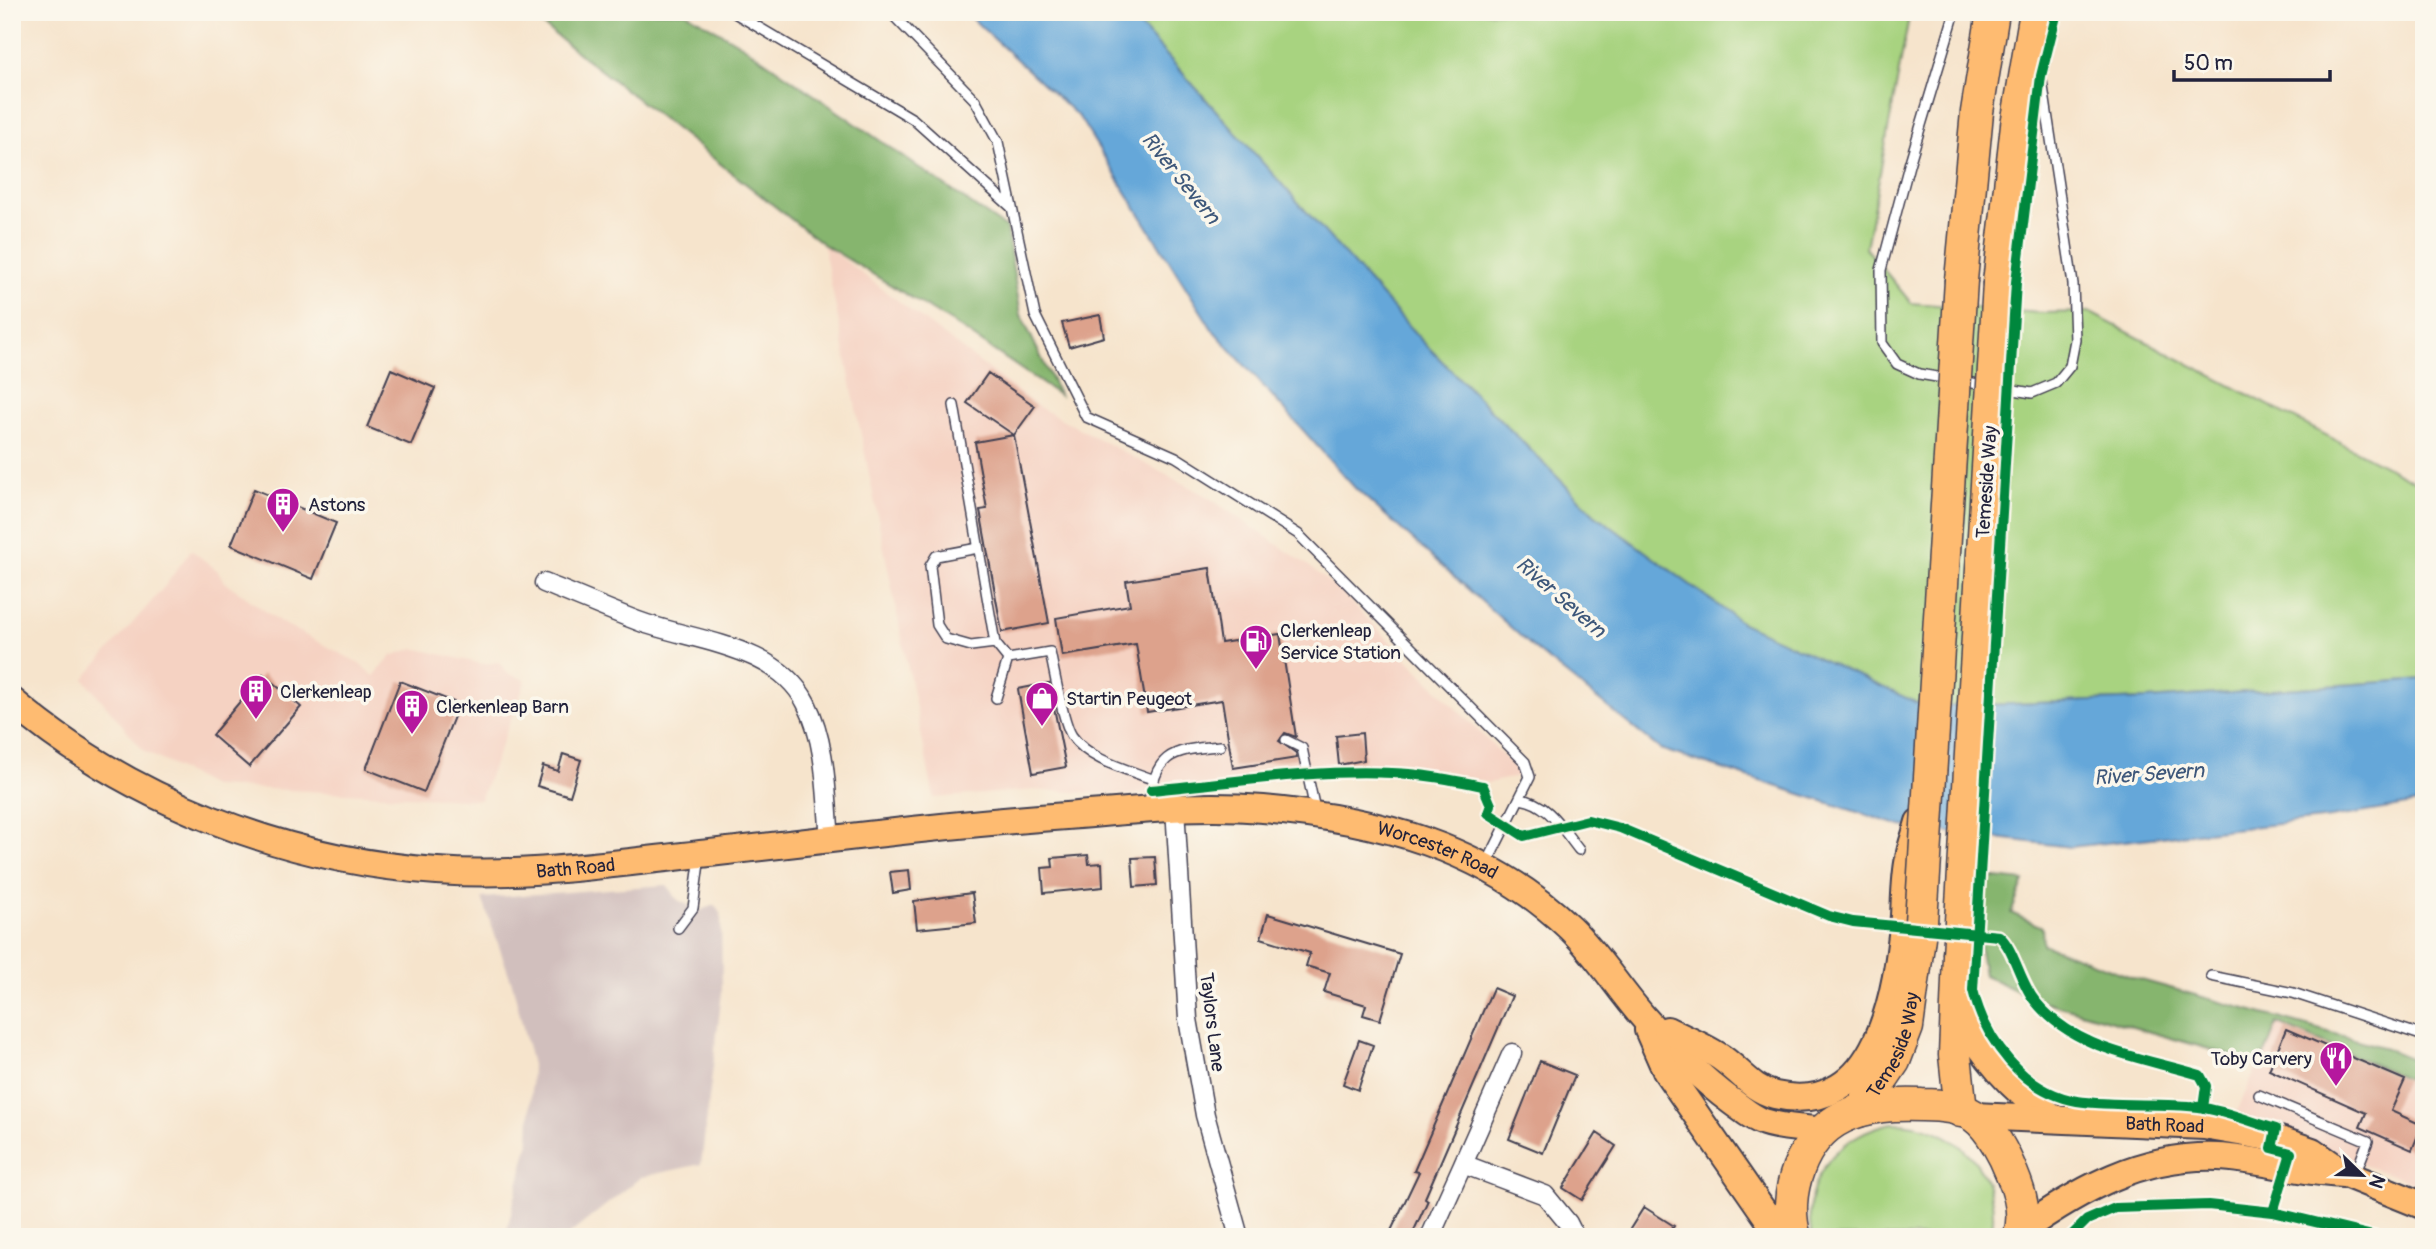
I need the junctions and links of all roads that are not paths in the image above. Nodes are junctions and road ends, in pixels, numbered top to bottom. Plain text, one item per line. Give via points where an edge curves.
1 (733, 12) edge
2 (890, 12) edge
3 (1955, 12) edge
4 (1993, 12) edge
5 (2034, 20) edge
6 (1012, 208) junction
7 (954, 405) dead end
8 (978, 548) junction
9 (544, 583) dead end
10 (995, 643) junction
11 (1008, 659) junction
12 (996, 698) dead end
13 (12, 701) edge
14 (1286, 740) dead end
15 (1220, 746) dead end
16 (1152, 779) junction
17 (1520, 799) junction
18 (1175, 808) junction
19 (1147, 810) junction
20 (1316, 815) junction
21 (830, 840) junction
22 (1579, 850) dead end
23 (700, 854) junction
24 (1485, 867) junction
25 (1912, 920) junction
26 (678, 928) dead end
27 (2211, 976) dead end
28 (1957, 1010) junction
29 (1643, 1018) junction
30 (2424, 1036) edge
31 (1512, 1054) dead end
32 (2259, 1095) dead end
33 (1861, 1110) junction
34 (1967, 1114) junction
35 (2056, 1119) junction
36 (1823, 1131) junction
37 (1463, 1164) junction
38 (2349, 1175) junction
39 (2424, 1206) edge
40 (2020, 1234) edge
41 (1239, 1237) edge
42 (1430, 1237) edge
43 (1575, 1237) edge
44 (1781, 1237) edge
45 (1795, 1237) edge

1 - 6 lane via 913,119
2 - 6 lane via 975,100 998,142
3 - 5 lane via 1881,270 1882,343 1897,364 1919,374 2032,393 2056,383 2070,366 2075,340 2065,219
4 - 25 highway, Temeside Way, bridge via 1977,112 1962,280 1929,787
5 - 28 highway, Temeside Way, bridge via 1999,283
6 - 17 lane via 1035,314 1086,417 1176,457 1298,534 1525,762 1530,777
7 - 8 lane
8 - 10 lane
8 - 10 lane via 936,556 930,566 937,625 946,639 957,644
9 - 21 street via 640,621 737,650 777,671 805,700 813,718
10 - 11 lane
11 - 12 lane
11 - 16 lane via 1049,652 1070,735 1108,762
13 - 23 main road, Bath Road via 72,746 192,811 317,853 437,871 516,872
14 - 20 lane via 1302,748
15 - 16 lane via 1182,749 1169,755
16 - 19 lane
17 - 22 lane via 1535,801
17 - 24 lane
18 - 19 main road, Bath Road
18 - 20 main road, Worcester Road via 1258,808
18 - 41 street, Taylors Lane via 1188,1019 1205,1115
19 - 21 main road, Bath Road
20 - 24 main road, Worcester Road via 1407,832
21 - 23 main road, Bath Road
23 - 26 lane via 693,908
24 - 29 main road, Worcester Road via 1568,926 1607,968
25 - 29 main road via 1877,1042 1851,1080 1829,1093 1774,1095 1749,1083 1723,1059
25 - 33 highway, Temeside Way via 1907,1027 1894,1061
27 - 30 lane via 2293,993
28 - 34 highway, Temeside Way via 1955,1055
28 - 35 main road via 2011,1086
29 - 36 main road, Worcester Road via 1717,1090 1762,1122
29 - 44 main road, Worcester Road via 1666,1071
31 - 37 street
32 - 38 lane via 2368,1141
33 - 34 highway via 1889,1104 1940,1105
33 - 36 highway
34 - 35 main road, Bath Road
34 - 40 highway via 1990,1135 2008,1165 2021,1198
35 - 38 main road, Bath Road via 2204,1126 2274,1138 2312,1151
36 - 45 highway via 1790,1192
37 - 42 street
37 - 43 street via 1545,1195
38 - 39 main road, Bath Road
38 - 40 main road, Bath Road via 2219,1157 2162,1161 2097,1183 2058,1204

